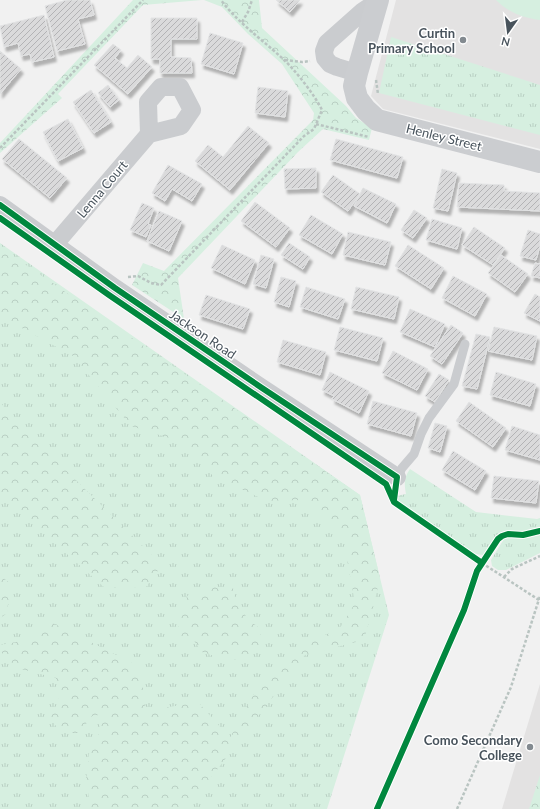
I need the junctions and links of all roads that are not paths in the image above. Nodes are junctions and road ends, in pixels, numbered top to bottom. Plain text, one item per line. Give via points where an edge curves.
1 (378, 1) edge
2 (367, 73) junction
3 (149, 134) dead end
4 (540, 162) edge
5 (0, 205) edge
6 (55, 244) junction
7 (465, 344) dead end
8 (397, 477) joint

1 - 2 street
1 - 2 street via 363,11 327,44 324,50 325,58 330,64
2 - 4 street, Henley Street via 354,86 357,98 377,120
3 - 6 street, Lenna Court
5 - 6 street, Jackson Road
6 - 8 street, Jackson Road via 115,288
7 - 8 lane via 454,384 429,418 414,454

